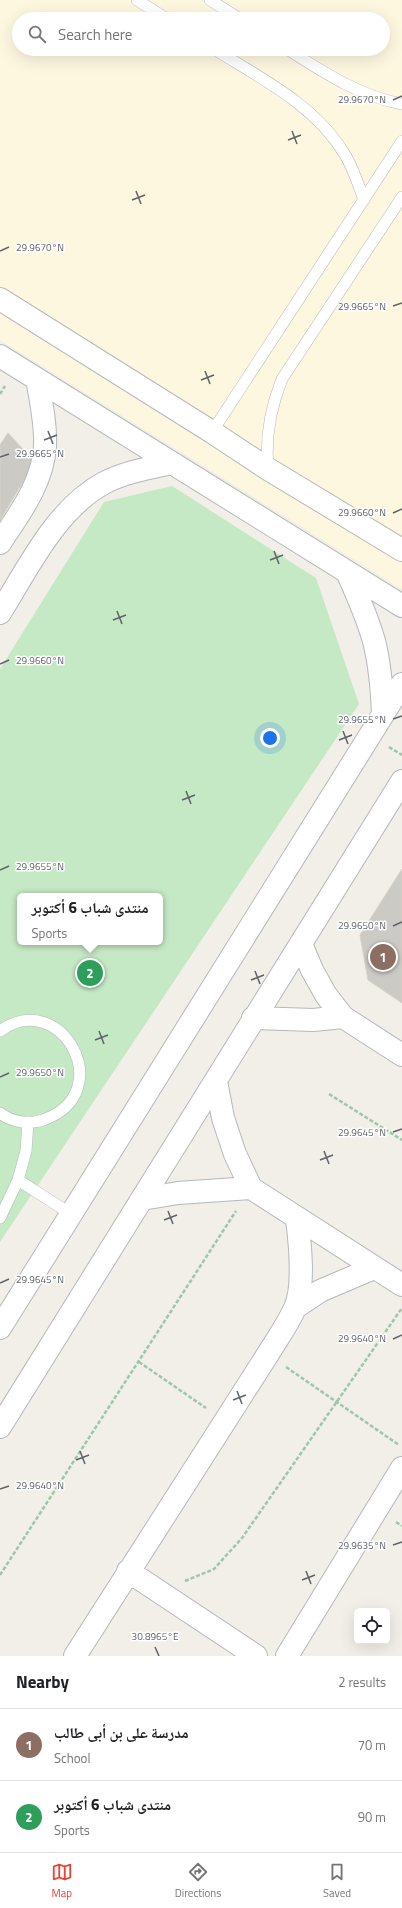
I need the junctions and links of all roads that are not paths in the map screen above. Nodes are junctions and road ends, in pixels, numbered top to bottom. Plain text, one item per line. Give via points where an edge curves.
1 (137, 0) edge
2 (210, 0) edge
3 (156, 12) edge
4 (229, 12) edge
5 (225, 56) edge
6 (298, 56) edge
7 (402, 104) edge
8 (402, 141) edge
9 (402, 196) edge
10 (364, 200) junction
11 (0, 300) edge
12 (0, 356) edge
13 (37, 379) junction
14 (212, 432) junction
15 (172, 463) junction
16 (268, 469) junction
17 (371, 531) junction
18 (402, 534) edge
19 (0, 543) edge
20 (402, 550) edge
21 (347, 572) junction
22 (402, 606) edge
23 (0, 613) edge
24 (402, 684) edge
25 (383, 714) junction
26 (402, 781) edge
27 (301, 944) junction
28 (343, 1017) junction
29 (253, 1018) junction
30 (0, 1031) edge
31 (402, 1055) edge
32 (216, 1081) junction
33 (0, 1113) edge
34 (28, 1122) junction
35 (18, 1180) junction
36 (251, 1188) junction
37 (142, 1199) junction
38 (71, 1214) junction
39 (0, 1218) edge
40 (296, 1219) junction
41 (374, 1268) junction
42 (402, 1285) edge
43 (296, 1307) junction
44 (0, 1328) edge
45 (0, 1427) edge
46 (402, 1468) edge
47 (128, 1572) junction
48 (75, 1656) edge
49 (256, 1656) edge
50 (287, 1656) edge

1 - 3 lane
2 - 4 lane
5 - 10 lane via 311,113 344,153 356,176
6 - 7 lane via 342,83
8 - 10 lane
9 - 16 lane via 282,379 267,432
10 - 14 lane
11 - 14 street
12 - 13 street
13 - 15 street
13 - 19 street via 45,446 39,477
14 - 16 street
15 - 21 street
15 - 23 street via 136,471 104,483 77,502 54,527
16 - 17 street
17 - 18 street
17 - 20 street
21 - 22 street
21 - 25 street via 374,641 381,677
24 - 25 street
25 - 38 street
26 - 27 street
27 - 28 street via 322,989
27 - 29 street
28 - 29 street via 313,1020
28 - 31 street
29 - 32 street
30 - 34 lane via 18,1022 44,1023 67,1037 75,1048 79,1060 78,1087 73,1099 54,1116
32 - 36 street via 223,1118 235,1154
32 - 37 street
33 - 34 lane via 15,1120
34 - 35 lane via 26,1151
35 - 38 lane
35 - 39 lane
36 - 37 street via 178,1193
36 - 40 street
37 - 45 street
38 - 44 street
40 - 41 street
40 - 43 street via 301,1248 301,1278
41 - 42 street
41 - 43 street via 320,1291
43 - 47 street
46 - 50 street
47 - 48 street
47 - 49 street

